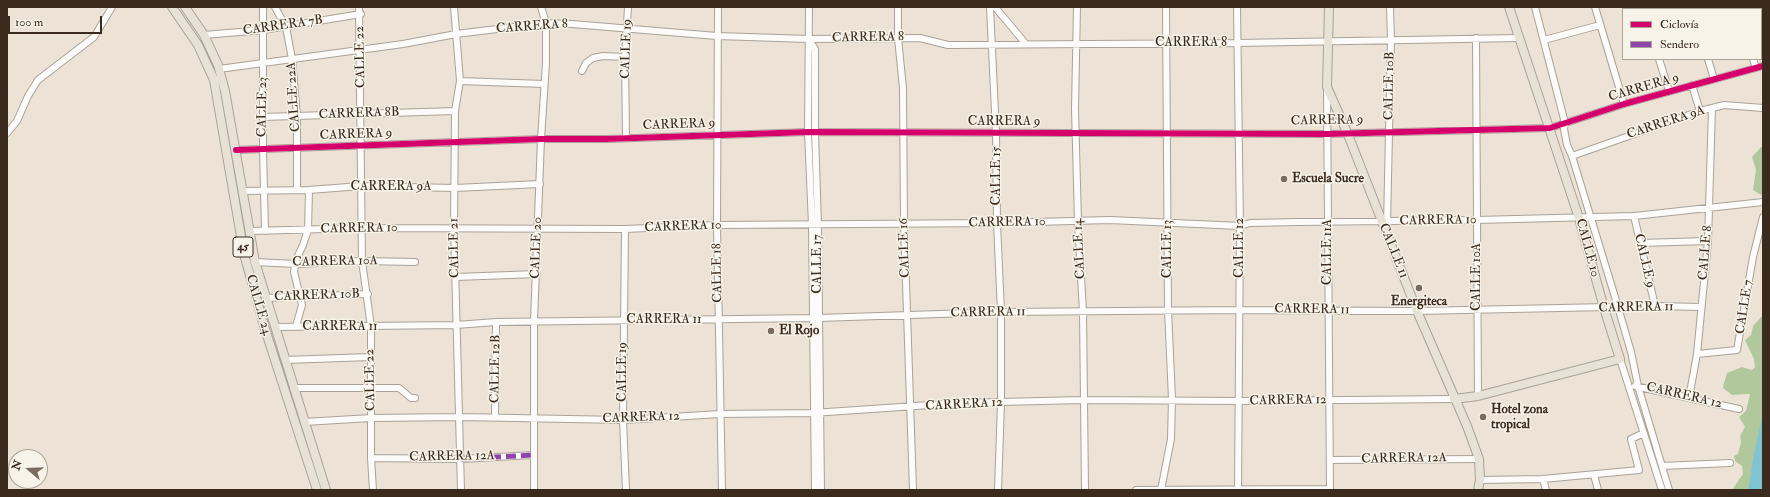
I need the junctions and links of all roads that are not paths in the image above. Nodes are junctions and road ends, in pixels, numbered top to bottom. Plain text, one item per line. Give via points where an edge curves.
1 (112, 7) edge
2 (172, 7) edge
3 (185, 7) edge
4 (263, 7) edge
5 (275, 7) edge
6 (359, 7) edge
7 (454, 7) edge
8 (541, 7) edge
9 (628, 7) edge
10 (718, 7) edge
11 (809, 7) edge
12 (898, 7) edge
13 (990, 7) edge
14 (996, 7) edge
15 (1077, 7) edge
16 (1166, 7) edge
17 (1237, 7) edge
18 (1329, 7) edge
19 (1390, 7) edge
20 (1509, 7) edge
21 (1535, 7) edge
22 (1597, 8) edge
23 (361, 14) junction
24 (546, 23) junction
25 (1600, 25) junction
26 (286, 27) junction
27 (628, 29) junction
28 (263, 30) junction
29 (456, 34) junction
30 (204, 35) junction
31 (718, 36) junction
32 (898, 38) junction
33 (1476, 38) junction
34 (1518, 38) junction
35 (809, 39) junction
36 (1391, 40) junction
37 (1544, 40) junction
38 (1328, 41) junction
39 (1025, 43) junction
40 (1077, 43) junction
41 (1166, 43) junction
42 (1237, 43) junction
43 (993, 44) junction
44 (360, 50) junction
45 (625, 57) junction
46 (292, 59) junction
47 (1660, 60) edge
48 (1708, 60) edge
49 (1753, 60) edge
50 (264, 63) junction
51 (1763, 66) edge
52 (1756, 68) junction
53 (220, 69) junction
54 (582, 71) dead end
55 (1714, 79) junction
56 (460, 81) junction
57 (544, 84) junction
58 (1692, 85) junction
59 (1327, 87) junction
60 (1669, 91) junction
61 (1624, 104) junction
62 (1712, 108) junction
63 (1763, 108) edge
64 (455, 110) junction
65 (1700, 111) junction
66 (362, 114) junction
67 (297, 116) junction
68 (263, 117) junction
69 (1565, 123) junction
70 (1550, 128) junction
71 (1476, 130) junction
72 (1389, 131) junction
73 (1076, 132) junction
74 (1347, 132) junction
75 (7, 133) edge
76 (811, 133) junction
77 (996, 133) junction
78 (1167, 133) junction
79 (904, 134) junction
80 (1240, 134) junction
81 (1327, 134) junction
82 (717, 135) junction
83 (626, 138) junction
84 (541, 139) junction
85 (456, 143) junction
86 (362, 146) junction
87 (297, 148) junction
88 (263, 149) junction
89 (236, 150) junction
90 (1572, 156) junction
91 (540, 184) junction
92 (361, 186) junction
93 (454, 188) junction
94 (264, 190) junction
95 (297, 190) junction
96 (309, 190) junction
97 (243, 191) junction
98 (1763, 202) edge
99 (1710, 209) junction
100 (1634, 216) junction
101 (1591, 217) junction
102 (1763, 217) edge
103 (1579, 218) junction
104 (1476, 220) junction
105 (1329, 221) junction
106 (1384, 221) junction
107 (1078, 222) junction
108 (997, 223) junction
109 (1168, 223) junction
110 (904, 224) junction
111 (717, 225) junction
112 (815, 225) junction
113 (1240, 226) junction
114 (362, 228) junction
115 (454, 228) junction
116 (538, 228) junction
117 (625, 229) junction
118 (308, 230) junction
119 (250, 231) junction
120 (265, 231) junction
121 (1708, 241) junction
122 (1640, 243) junction
123 (362, 261) junction
124 (256, 262) junction
125 (415, 262) dead end
126 (296, 264) junction
127 (537, 274) junction
128 (456, 277) junction
129 (368, 294) junction
130 (301, 296) junction
131 (265, 298) junction
132 (1655, 306) junction
133 (1618, 307) junction
134 (1701, 307) junction
135 (1604, 308) junction
136 (1168, 310) junction
137 (1240, 310) junction
138 (1477, 310) junction
139 (1328, 311) junction
140 (1417, 311) junction
141 (1000, 312) junction
142 (1083, 312) junction
143 (908, 315) junction
144 (815, 318) junction
145 (719, 319) junction
146 (624, 320) junction
147 (496, 322) junction
148 (534, 322) junction
149 (456, 325) junction
150 (296, 326) junction
151 (275, 327) junction
152 (371, 327) junction
153 (1697, 354) junction
154 (370, 357) junction
155 (1620, 359) junction
156 (285, 360) junction
157 (1630, 385) junction
158 (1638, 386) junction
159 (371, 387) junction
160 (293, 388) junction
161 (1478, 396) junction
162 (415, 398) dead end
163 (1689, 398) junction
164 (1172, 399) junction
165 (1454, 399) junction
166 (1083, 400) junction
167 (1330, 400) junction
168 (1238, 401) junction
169 (1001, 403) junction
170 (910, 407) junction
171 (1739, 409) dead end
172 (816, 413) junction
173 (720, 414) junction
174 (460, 417) junction
175 (495, 417) junction
176 (371, 418) junction
177 (534, 419) junction
178 (623, 420) junction
179 (304, 422) junction
180 (1644, 433) junction
181 (533, 455) junction
182 (371, 458) junction
183 (461, 458) junction
184 (1479, 459) junction
185 (1330, 460) junction
186 (1730, 462) dead end
187 (1662, 466) junction
188 (1594, 475) junction
189 (1543, 479) junction
190 (1480, 480) junction
191 (1330, 489) edge
192 (317, 490) edge
193 (326, 490) edge
194 (373, 490) edge
195 (462, 490) edge
196 (534, 490) edge
197 (626, 490) edge
198 (722, 490) edge
199 (815, 490) edge
200 (821, 490) edge
201 (913, 490) edge
202 (998, 490) edge
203 (1085, 490) edge
204 (1136, 490) edge
205 (1161, 490) edge
206 (1238, 490) edge
207 (1478, 490) edge
208 (1546, 490) edge
209 (1598, 490) edge
210 (1662, 490) edge
211 (1669, 490) edge

1 - 75 street via 94,37 38,80 28,96 18,122
2 - 192 main road, CALLE 24 / 45 via 198,45 214,80 248,269
3 - 30 main road, CALLE 24 / 45
4 - 28 street, CALLE 23
5 - 26 street, CALLE 22A
6 - 23 street, CALLE 22
7 - 29 street, CALLE 21
8 - 24 street, CALLE 20
9 - 27 street, CALLE 19
10 - 31 street, CALLE 18
11 - 35 street, CALLE 17
12 - 32 street, CALLE 16
13 - 43 street, CALLE 15
14 - 39 street
15 - 40 street, CALLE 14
16 - 41 street, CALLE 13
17 - 42 street, CALLE 12
18 - 38 main road, CALLE 11
19 - 36 street, CALLE 10B
20 - 34 main road, CALLE 10
21 - 37 street, CALLE 10
22 - 25 street
23 - 26 street, CARRERA 7B
23 - 44 street, CALLE 22
24 - 27 street, CARRERA 8
24 - 29 street, CARRERA 8
24 - 57 street, CALLE 20
25 - 37 street
25 - 61 street
26 - 28 street, CARRERA 7B
26 - 46 street, CALLE 22A
27 - 31 street, CARRERA 8
27 - 45 street, CALLE 19
28 - 30 street, CARRERA 7B
28 - 50 street, CALLE 23
29 - 44 street, CARRERA 8
29 - 56 street, CALLE 21
30 - 53 main road, CALLE 24 / 45
31 - 35 street, CARRERA 8
31 - 82 street, CALLE 18
32 - 35 street, CARRERA 8
32 - 43 street, CARRERA 8 via 920,38 948,45
32 - 79 street, CALLE 16
33 - 34 street, CARRERA 8
33 - 36 street, CARRERA 8
33 - 71 street, CALLE 10A
34 - 70 main road, CALLE 10
35 - 76 street, CALLE 17
36 - 38 street, CARRERA 8
36 - 72 street, CALLE 10B
37 - 69 street, CALLE 10
38 - 42 street, CARRERA 8
38 - 59 main road, CALLE 11
39 - 40 street, CARRERA 8
39 - 43 street, CARRERA 8
40 - 41 street, CARRERA 8
40 - 73 street, CALLE 14
41 - 42 street, CARRERA 8
41 - 78 street, CALLE 13
42 - 80 street, CALLE 12
43 - 77 street, CALLE 15
44 - 46 street, CARRERA 8
44 - 66 street, CALLE 22
45 - 54 street via 593,58 586,63
45 - 83 street, CALLE 19
46 - 50 street, CARRERA 8
46 - 67 street, CALLE 22A
47 - 60 street
48 - 55 street
49 - 52 street
50 - 53 street, CARRERA 8
50 - 68 street, CALLE 23
51 - 52 street, CARRERA 9
52 - 55 street, CARRERA 9
53 - 89 main road, CALLE 24 / 45
55 - 58 street, CARRERA 9
56 - 57 street
56 - 64 street, CALLE 21
57 - 84 street, CALLE 20
58 - 60 street, CARRERA 9
58 - 65 street
59 - 74 main road, CALLE 11
59 - 81 street, CALLE 11A
60 - 61 street, CARRERA 9
61 - 69 street, CARRERA 9
62 - 63 street, CARRERA 9A via 1724,105
62 - 65 street, CARRERA 9A
62 - 99 street, CALLE 8
64 - 66 street, CARRERA 8B
64 - 85 street, CALLE 21
65 - 90 street, CARRERA 9A
66 - 67 street, CARRERA 8B
66 - 86 street, CALLE 22
67 - 68 street, CARRERA 8B
67 - 87 street, CALLE 22A
68 - 88 street, CALLE 23
69 - 70 street, CARRERA 9
69 - 90 street, CALLE 10 via 1564,134
70 - 71 street, CARRERA 9
70 - 103 main road, CALLE 10
71 - 72 street, CARRERA 9
71 - 104 street, CALLE 10A
72 - 74 street, CARRERA 9
72 - 106 street, CALLE 10B
73 - 77 street, CARRERA 9
73 - 78 street, CARRERA 9
73 - 107 street, CALLE 14
74 - 81 street, CARRERA 9
74 - 106 main road, CALLE 11
76 - 79 street, CARRERA 9
76 - 82 street, CARRERA 9
76 - 112 street, CALLE 17
77 - 79 street, CARRERA 9
77 - 108 street, CALLE 15
78 - 80 street, CARRERA 9
78 - 109 street, CALLE 13
79 - 110 street, CALLE 16
80 - 81 street, CARRERA 9
80 - 113 street, CALLE 12
81 - 105 street, CALLE 11A
82 - 83 street, CARRERA 9
82 - 111 street, CALLE 18
83 - 84 street, CARRERA 9
84 - 85 street, CARRERA 9
84 - 91 street, CALLE 20
85 - 86 street, CARRERA 9
85 - 93 street, CALLE 21
86 - 87 street, CARRERA 9
86 - 92 street, CALLE 22
87 - 88 street, CARRERA 9
87 - 95 street, CALLE 22A
88 - 89 street, CARRERA 9
88 - 94 street, CALLE 23
89 - 97 main road, CALLE 24 / 45
90 - 101 street, CALLE 10
91 - 93 street, CARRERA 9A
91 - 116 street, CALLE 20
92 - 93 street, CARRERA 9A
92 - 96 street, CARRERA 9A
92 - 114 street, CALLE 22
93 - 115 street, CALLE 21
94 - 95 street, CARRERA 9A
94 - 97 street, CARRERA 9A
94 - 120 street, CALLE 23
95 - 96 street, CARRERA 9A
96 - 118 street
97 - 119 main road, CALLE 24 / 45
98 - 99 street, CARRERA 10
99 - 100 street, CARRERA 10
99 - 121 street, CALLE 8
100 - 101 street, CARRERA 10
100 - 122 street, CALLE 9
101 - 103 street, CARRERA 10
101 - 133 street, CALLE 10
102 - 153 street, CALLE 7 via 1753,257 1737,350
103 - 104 street, CARRERA 10
103 - 135 main road, CALLE 10
104 - 106 street, CARRERA 10
104 - 138 street, CALLE 10A
105 - 106 street, CARRERA 10
105 - 113 street, CARRERA 10 via 1266,222
105 - 139 street, CALLE 11A
106 - 140 main road, CALLE 11 via 1387,237
107 - 108 street, CARRERA 10
107 - 109 street, CARRERA 10 via 1110,220
107 - 142 street, CALLE 14
108 - 110 street, CARRERA 10
108 - 141 street, CALLE 15
109 - 113 street, CARRERA 10
109 - 136 street, CALLE 13
110 - 112 street, CARRERA 10
110 - 143 street, CALLE 16
111 - 112 street, CARRERA 10
111 - 117 street, CARRERA 10
111 - 145 street, CALLE 18
112 - 144 street, CALLE 17
113 - 137 street, CALLE 12
114 - 115 street, CARRERA 10
114 - 118 street, CARRERA 10
114 - 123 street, CALLE 22
115 - 116 street, CARRERA 10
115 - 128 street, CALLE 21
116 - 117 street, CARRERA 10
116 - 127 street, CALLE 20
117 - 146 street, CALLE 19
118 - 120 street, CARRERA 10
118 - 126 street
119 - 120 street, CARRERA 10
119 - 124 main road, CALLE 24 / 45
121 - 122 street
121 - 134 street, CALLE 8
122 - 132 street, CALLE 9
123 - 125 street, CARRERA 10A
123 - 126 street, CARRERA 10A
123 - 129 street, CALLE 22
124 - 126 street, CARRERA 10A
124 - 131 main road, CALLE 24 / 45
126 - 130 street via 295,280
127 - 128 street
127 - 148 street, CALLE 20
128 - 149 street, CALLE 21
129 - 130 street, CARRERA 10B
129 - 152 street, CALLE 22
130 - 131 street, CARRERA 10B
130 - 150 street via 302,305
131 - 151 main road, CALLE 24 / 45
132 - 133 street, CARRERA 11
132 - 134 street, CARRERA 11
133 - 135 street, CARRERA 11
133 - 158 street, CALLE 10
134 - 153 street, CALLE 8
135 - 138 street, CARRERA 11
135 - 155 main road, CALLE 10
136 - 137 street, CARRERA 11
136 - 142 street, CARRERA 11
136 - 164 street, CALLE 13
137 - 139 street, CARRERA 11
137 - 168 street, CALLE 12
138 - 140 street, CARRERA 11
138 - 161 street, CALLE 10A
139 - 140 street, CARRERA 11
139 - 167 street, CALLE 11A
140 - 165 main road, CALLE 11
141 - 142 street, CARRERA 11
141 - 143 street, CARRERA 11
141 - 169 street, CALLE 15
142 - 166 street, CALLE 14
143 - 144 street, CARRERA 11
143 - 170 street, CALLE 16
144 - 145 street, CARRERA 11
144 - 172 street, CALLE 17
145 - 146 street, CARRERA 11
145 - 173 street, CALLE 18
146 - 148 street, CARRERA 11
146 - 178 street, CALLE 19
147 - 148 street, CARRERA 11
147 - 149 street, CARRERA 11
147 - 175 street, CALLE 12B
148 - 177 street, CALLE 20
149 - 152 street, CARRERA 11
149 - 174 street, CALLE 21
150 - 151 street, CARRERA 11
150 - 152 street, CARRERA 11
151 - 156 main road, CALLE 24 / 45
152 - 154 street, CALLE 22
153 - 163 street, CALLE 8
154 - 156 street
154 - 159 street, CALLE 22
155 - 157 street, CALLE 10
155 - 161 main road, CARRERA 12
156 - 160 main road, CALLE 24 / 45
157 - 158 street, CARRERA 12
157 - 180 street, CALLE 10
158 - 163 street, CARRERA 12
158 - 187 street, CALLE 10
159 - 160 street
159 - 162 street via 400,388 410,398
159 - 176 street, CALLE 22
160 - 179 main road, CALLE 24 / 45
161 - 165 main road, CARRERA 12
163 - 171 street, CARRERA 12
164 - 166 street, CARRERA 12
164 - 168 street, CARRERA 12
164 - 205 street, CALLE 13 via 1171,439
165 - 167 street, CARRERA 12
165 - 184 main road, CALLE 11
166 - 169 street, CARRERA 12
166 - 203 street, CALLE 14
167 - 168 street, CARRERA 12
167 - 185 street, CALLE 11A
168 - 206 street, CALLE 12
169 - 170 street, CARRERA 12
169 - 202 street, CALLE 15
170 - 172 street, CARRERA 12
170 - 201 street, CALLE 16
172 - 173 street, CARRERA 12
172 - 199 street, CALLE 17
172 - 200 street, CALLE 17
173 - 178 street, CARRERA 12
173 - 198 street, CALLE 18
174 - 175 street, CARRERA 12
174 - 176 street, CARRERA 12
174 - 183 street, CALLE 21
175 - 177 street, CARRERA 12
176 - 179 street, CARRERA 12
176 - 182 street, CALLE 22
177 - 178 street, CARRERA 12
177 - 181 street, CALLE 20
178 - 197 street, CALLE 19
179 - 193 main road, CALLE 24 / 45
180 - 188 street via 1632,439 1639,470
180 - 210 street, CALLE 10
181 - 183 street, CARRERA 12A
181 - 196 street, CALLE 20
182 - 183 street, CARRERA 12A
182 - 194 street, CALLE 22
183 - 195 street, CALLE 21
184 - 185 street, CARRERA 12A
184 - 190 main road, CALLE 11
185 - 191 street, CALLE 11A
186 - 187 street
187 - 211 street, CALLE 10
188 - 189 street
188 - 209 street
189 - 190 street
189 - 208 street
190 - 207 main road, CALLE 11
191 - 206 street
204 - 205 street
205 - 206 street

